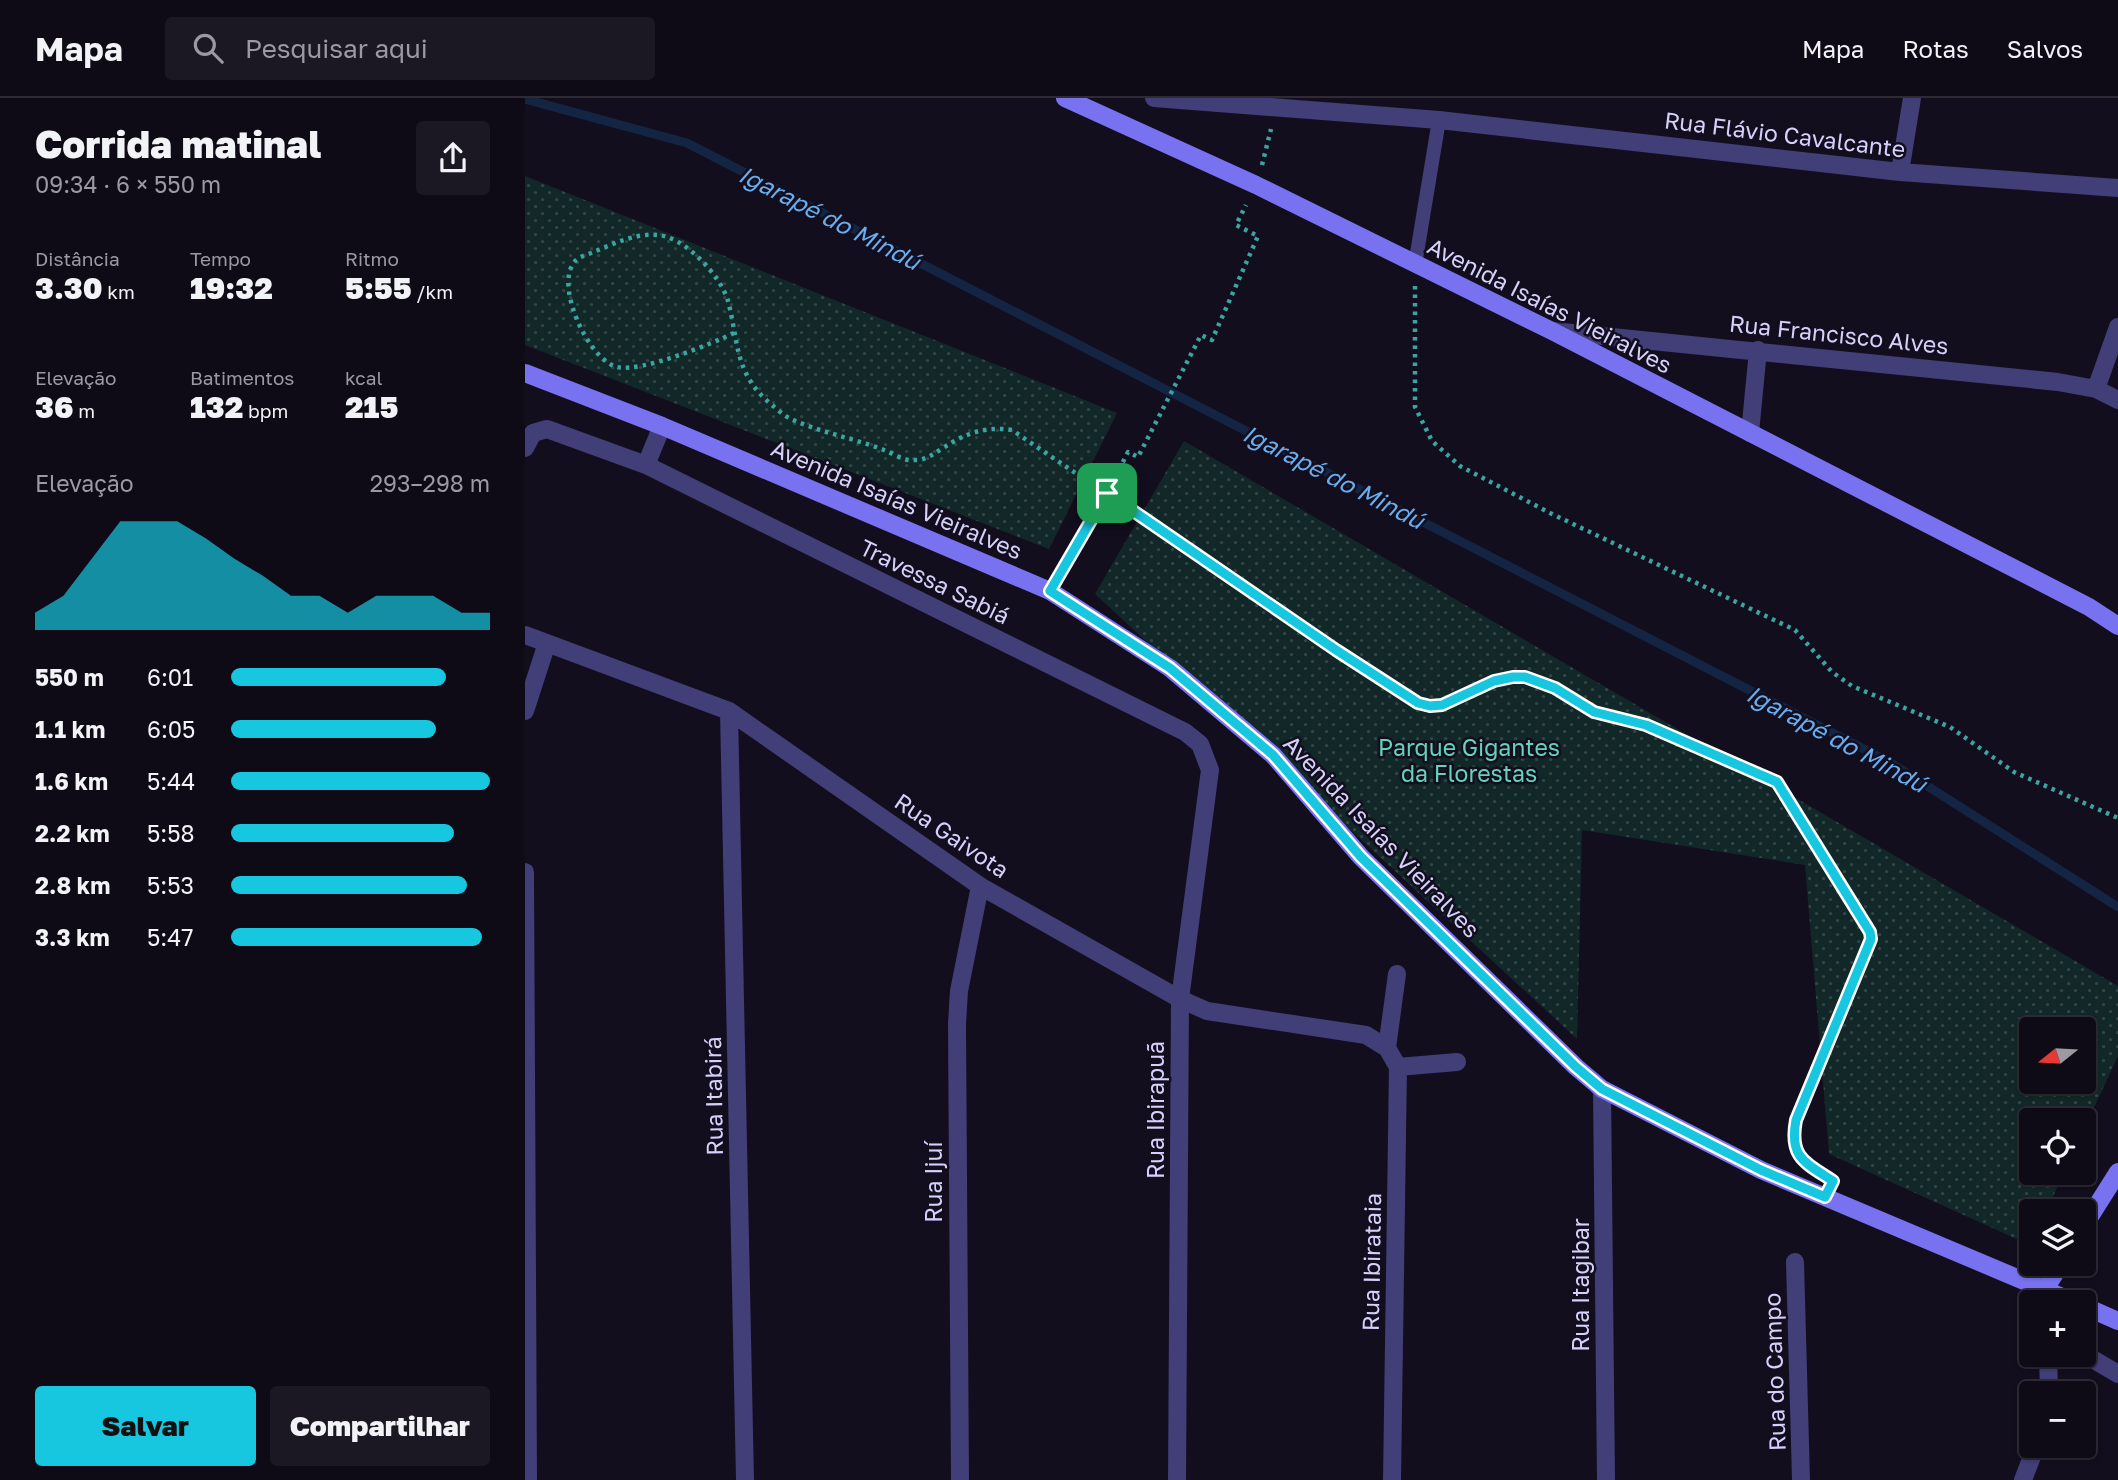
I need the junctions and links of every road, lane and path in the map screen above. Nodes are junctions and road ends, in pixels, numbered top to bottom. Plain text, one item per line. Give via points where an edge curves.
1 (1065, 98) edge
2 (1154, 98) edge
3 (1912, 98) edge
4 (1276, 108) junction
5 (1440, 120) junction
6 (1900, 172) junction
7 (1257, 185) junction
8 (2118, 188) edge
9 (1415, 265) junction
10 (2118, 327) edge
11 (1552, 331) junction
12 (734, 333) junction
13 (1758, 350) junction
14 (525, 373) edge
15 (2096, 390) junction
16 (2118, 400) edge
17 (662, 426) junction
18 (1750, 433) junction
19 (525, 448) edge
20 (646, 465) junction
21 (1107, 493) junction
22 (1050, 591) junction
23 (2118, 626) edge
24 (525, 635) edge
25 (547, 643) junction
26 (525, 711) edge
27 (729, 711) junction
28 (1200, 744) joint
29 (2118, 818) edge
30 (525, 872) edge
31 (979, 886) junction
32 (1397, 974) dead end
33 (1180, 999) junction
34 (1387, 1048) junction
35 (1457, 1062) dead end
36 (1398, 1067) junction
37 (1602, 1089) junction
38 (1813, 1168) dead end
39 (2118, 1172) edge
40 (2096, 1207) edge
41 (1795, 1262) dead end
42 (2030, 1290) edge
43 (2096, 1311) edge
44 (2118, 1321) edge
45 (2096, 1361) edge
46 (2118, 1374) edge
47 (527, 1435) edge
48 (2031, 1458) edge
49 (528, 1480) edge
50 (745, 1480) edge
51 (960, 1480) edge
52 (1177, 1480) edge
53 (1392, 1480) edge
54 (1606, 1480) edge
55 (1801, 1480) edge
56 (2023, 1480) edge

1 - 7 main road, Avenida Isaías Vieiralves
2 - 4 street, Rua Flávio Cavalcante
3 - 6 street
4 - 5 street, Rua Flávio Cavalcante
4 - 7 path
5 - 6 street, Rua Flávio Cavalcante
5 - 9 lane
6 - 8 street, Rua Flávio Cavalcante
7 - 9 main road, Avenida Isaías Vieiralves
7 - 21 path via 1236,225 1258,236 1212,340 1201,335 1138,457 1128,452
9 - 11 main road, Avenida Isaías Vieiralves
9 - 29 path via 1415,407 1432,441 1459,466 1795,630 1832,672 1852,686 1950,727 2014,772
10 - 15 street
11 - 13 street, Rua Francisco Alves
11 - 18 main road, Avenida Isaías Vieiralves
12 - 12 path via 722,284 696,255 673,239 658,234 631,238 572,265 568,278 580,329 607,362 617,367 630,368 706,347
12 - 21 path via 746,376 758,394 787,417 907,460 929,457 978,430 1012,430
13 - 15 street, Rua Francisco Alves
13 - 18 street
14 - 17 main road, Avenida Isaías Vieiralves
15 - 16 street, Rua Francisco Alves
17 - 20 street
17 - 22 main road, Avenida Isaías Vieiralves
18 - 23 main road, Avenida Isaías Vieiralves
19 - 20 street, Travessa Sabiá via 533,433 547,429
20 - 28 street, Travessa Sabiá via 1185,732
21 - 22 path
21 - 38 path via 1418,703 1442,705 1494,681 1525,677 1555,688 1594,712 1646,725 1777,782 1871,939 1796,1120 1794,1147
22 - 37 main road, Avenida Isaías Vieiralves via 1170,668 1273,755 1370,866
24 - 25 street, Rua Gaivota
25 - 26 street
25 - 27 street, Rua Gaivota
27 - 31 street, Rua Gaivota
27 - 50 street, Rua Itabirá
28 - 33 street, Rua Ibirapuã via 1210,770
30 - 47 street
31 - 33 street, Rua Gaivota
31 - 51 street, Rua Ijuí via 957,1024
32 - 34 street
33 - 34 street, Rua Gaivota via 1207,1011 1366,1035
33 - 52 street, Rua Ibirapuã
34 - 36 street
35 - 36 street
36 - 53 street, Rua Ibirataia
37 - 42 main road, Avenida Isaías Vieiralves via 1761,1170
37 - 54 street, Rua Itagibar
39 - 40 main road
41 - 55 street, Rua do Campo
43 - 44 main road
45 - 46 street
47 - 49 street
48 - 56 street

